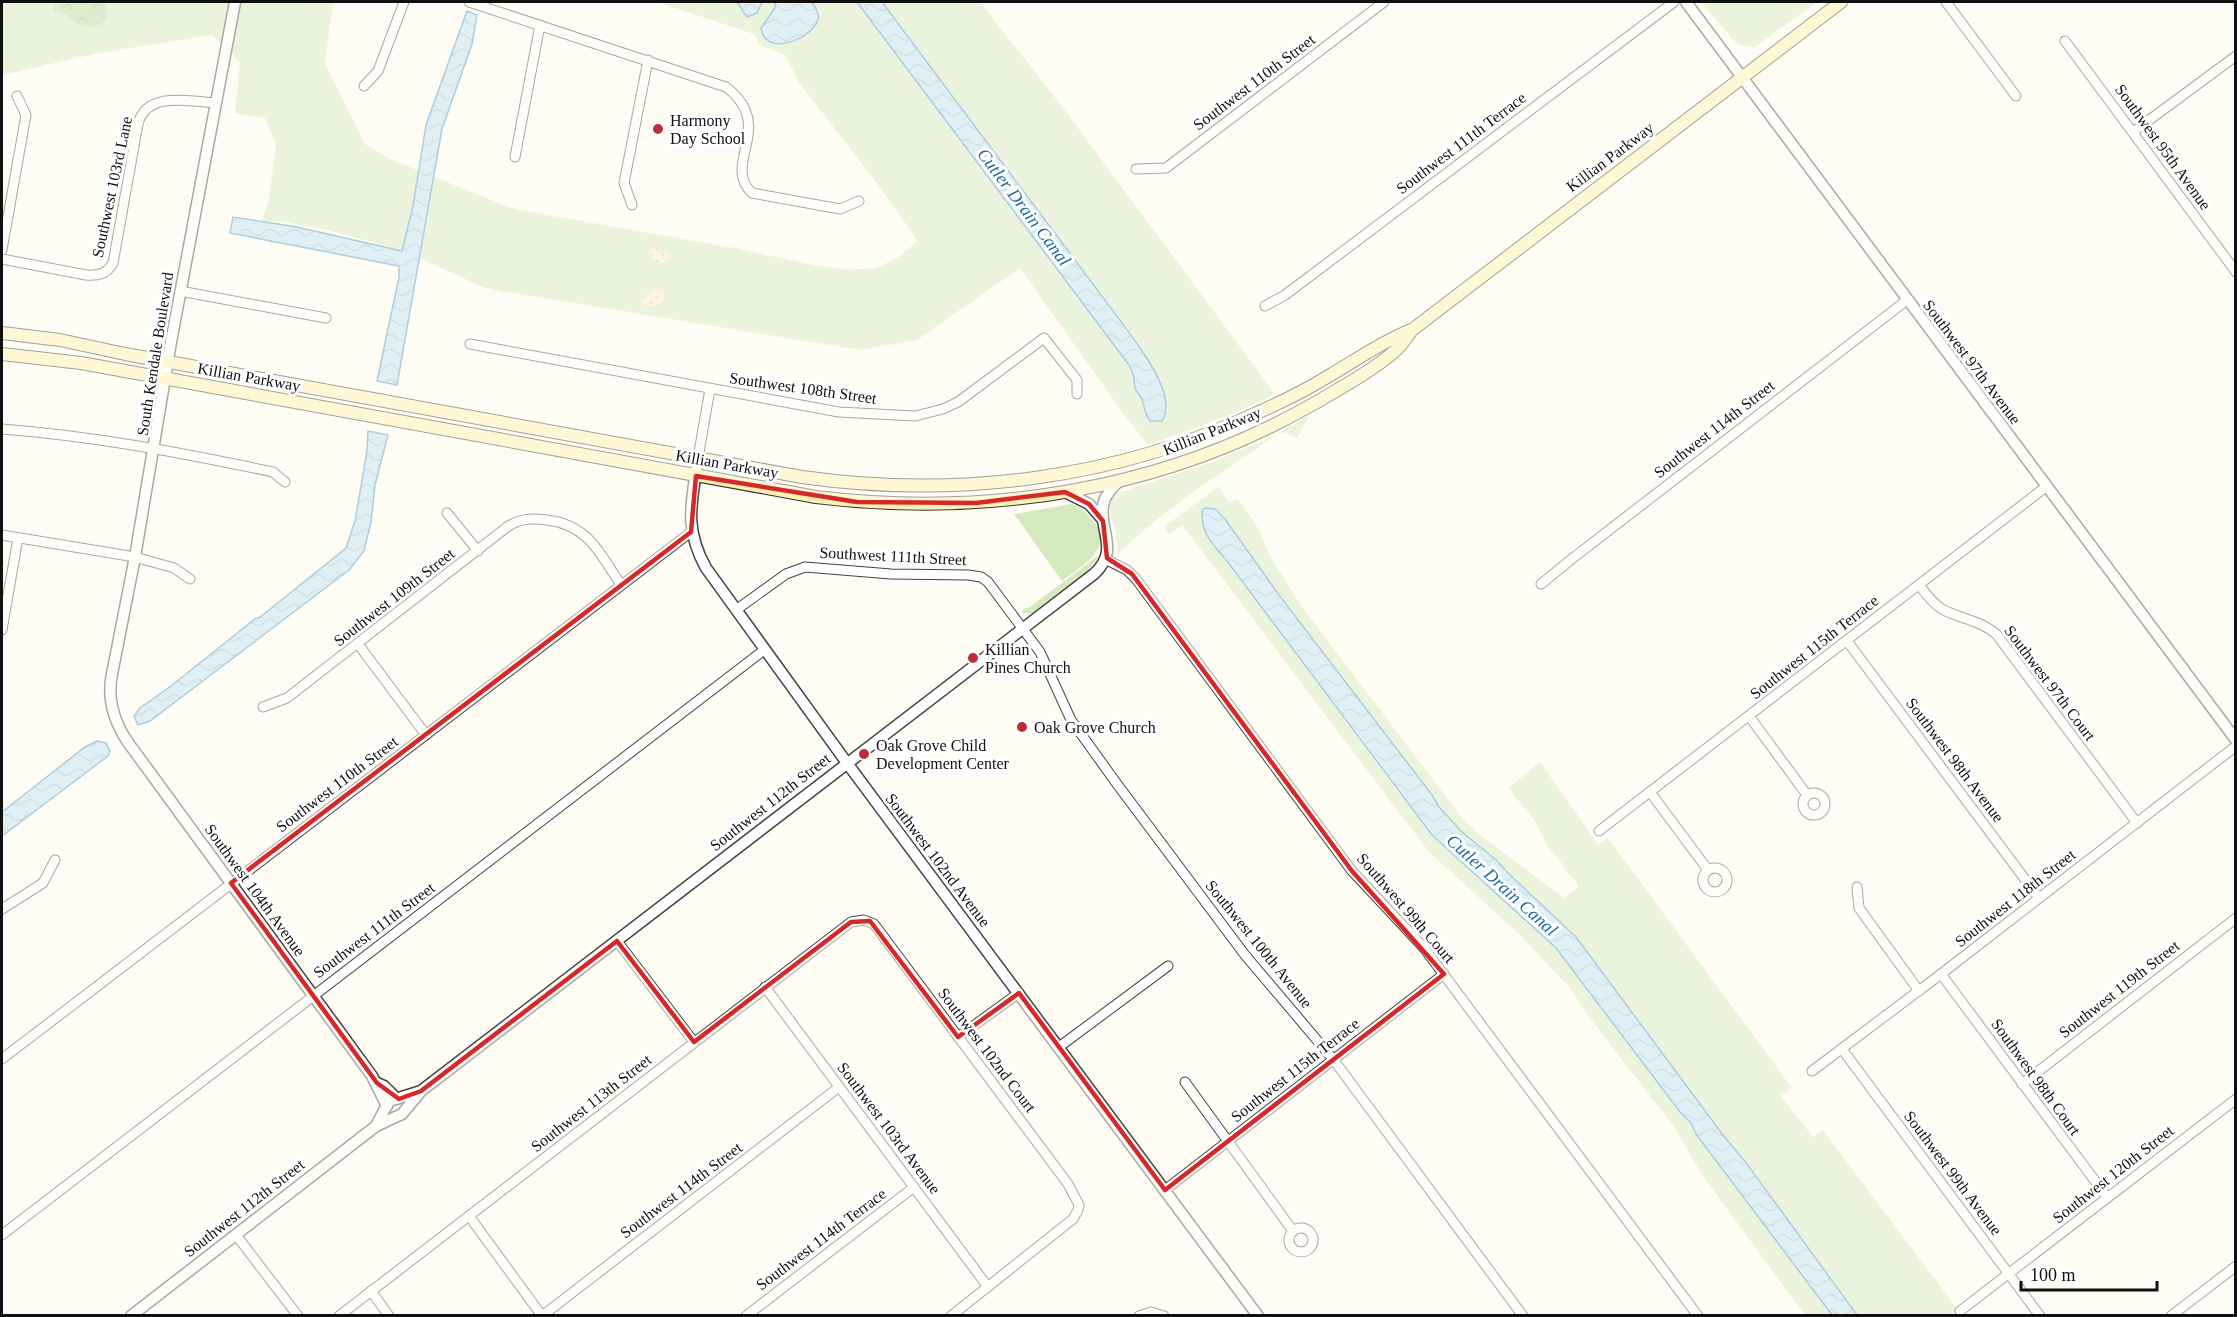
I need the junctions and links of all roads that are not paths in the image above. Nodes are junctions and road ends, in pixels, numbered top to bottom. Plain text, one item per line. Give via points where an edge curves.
1 (235, 2) edge
2 (404, 2) edge
3 (469, 2) edge
4 (1384, 2) edge
5 (1674, 2) edge
6 (1686, 2) edge
7 (1841, 2) edge
8 (1946, 2) edge
9 (540, 25) junction
10 (2065, 41) dead end
11 (2235, 56) edge
12 (648, 60) junction
13 (1742, 76) junction
14 (364, 86) dead end
15 (17, 96) dead end
16 (2016, 96) dead end
17 (216, 103) junction
18 (2133, 132) junction
19 (515, 157) dead end
20 (1136, 169) dead end
21 (859, 201) dead end
22 (632, 205) dead end
23 (2, 250) edge
24 (2, 259) edge
25 (2235, 273) edge
26 (180, 291) junction
27 (1906, 300) junction
28 (1265, 306) dead end
29 (326, 318) dead end
30 (1412, 330) junction
31 (2, 333) edge
32 (470, 344) dead end
33 (2, 354) edge
34 (168, 361) junction
35 (166, 379) junction
36 (710, 389) junction
37 (1077, 394) dead end
38 (2, 429) edge
39 (155, 447) junction
40 (698, 458) junction
41 (696, 476) junction
42 (1119, 481) junction
43 (285, 482) dead end
44 (2047, 486) junction
45 (1065, 492) junction
46 (447, 513) dead end
47 (1103, 521) junction
48 (691, 532) junction
49 (2, 535) edge
50 (18, 538) junction
51 (478, 551) junction
52 (135, 557) junction
53 (1105, 559) junction
54 (190, 579) dead end
55 (988, 582) joint
56 (1541, 584) dead end
57 (621, 585) junction
58 (1919, 585) junction
59 (736, 610) junction
60 (1023, 629) junction
61 (2, 630) edge
62 (1846, 641) junction
63 (358, 644) junction
64 (764, 650) junction
65 (263, 707) dead end
66 (114, 712) joint
67 (1749, 716) junction
68 (426, 735) junction
69 (2235, 740) edge
70 (2235, 746) edge
71 (847, 763) junction
72 (1650, 792) junction
73 (1807, 795) dead end
74 (2137, 823) junction
75 (1599, 831) dead end
76 (55, 860) dead end
77 (1708, 870) dead end
78 (231, 883) junction
79 (1857, 887) dead end
80 (2039, 898) junction
81 (2, 909) edge
82 (2235, 918) edge
83 (864, 920) joint
84 (617, 941) junction
85 (1168, 966) dead end
86 (1444, 974) junction
87 (1941, 974) junction
88 (765, 987) junction
89 (1919, 991) junction
90 (1019, 993) junction
91 (313, 995) junction
92 (958, 1037) junction
93 (694, 1042) junction
94 (1059, 1047) junction
95 (1842, 1049) junction
96 (2, 1059) edge
97 (1333, 1059) junction
98 (1812, 1071) dead end
99 (377, 1083) junction
100 (1185, 1083) dead end
101 (2022, 1084) junction
102 (839, 1088) junction
103 (421, 1091) junction
104 (398, 1099) junction
105 (2235, 1099) edge
106 (393, 1110) junction
107 (1227, 1141) junction
108 (914, 1187) junction
109 (1165, 1190) junction
110 (2107, 1197) junction
111 (469, 1216) junction
112 (1293, 1231) dead end
113 (2, 1235) edge
114 (236, 1235) junction
115 (2235, 1266) edge
116 (2009, 1274) junction
117 (988, 1287) junction
118 (371, 1291) junction
119 (1960, 1311) dead end
120 (1159, 1314) edge
121 (131, 1316) edge
122 (298, 1316) edge
123 (339, 1316) edge
124 (389, 1316) edge
125 (542, 1316) edge
126 (746, 1316) edge
127 (951, 1316) edge
128 (1139, 1316) edge
129 (1258, 1316) edge
130 (1523, 1316) edge
131 (1698, 1316) edge
132 (2040, 1316) edge
133 (2171, 1316) edge

1 - 17 street, South Kendale Boulevard
2 - 14 street via 378,71
3 - 9 street
4 - 20 street, Southwest 110th Street via 1166,168
5 - 28 street, Southwest 111th Terrace via 1285,295
6 - 13 street, Southwest 97th Avenue
7 - 13 main road
8 - 16 street
9 - 12 street
9 - 19 street
10 - 18 street, Southwest 95th Avenue
11 - 18 street
12 - 21 street via 719,83 738,98 749,128 741,175 752,193 840,209
12 - 22 street via 624,183
13 - 27 street, Southwest 97th Avenue
13 - 30 main road, Killian Parkway
15 - 23 street via 26,115
17 - 24 street, Southwest 103rd Lane via 156,103 146,108 138,120 113,263 107,272 86,275
17 - 26 street, South Kendale Boulevard
18 - 25 street, Southwest 95th Avenue
26 - 29 street
26 - 34 street, South Kendale Boulevard
27 - 44 street, Southwest 97th Avenue
27 - 56 street, Southwest 114th Street
30 - 40 main road, Killian Parkway via 1387,339 1308,388 1239,421 1166,449 1069,473 992,484 890,486 811,478
30 - 42 main road, Killian Parkway via 1396,350 1371,368 1286,418 1210,452
31 - 34 main road, Killian Parkway
32 - 36 street, Southwest 108th Street
33 - 35 main road, Killian Parkway via 81,363
34 - 35 street, South Kendale Boulevard
34 - 40 main road, Killian Parkway
35 - 39 street, South Kendale Boulevard
35 - 41 main road, Killian Parkway
36 - 37 street, Southwest 108th Street via 839,412 915,416 958,402 1044,338 1077,380
36 - 40 street, Southwest 102nd Avenue
38 - 39 street
39 - 43 street via 273,472
39 - 52 street, South Kendale Boulevard
40 - 41 street, Southwest 102nd Avenue
41 - 45 main road, Killian Parkway via 875,503 976,503
41 - 48 street, Southwest 102nd Avenue
42 - 45 main road, Killian Parkway
42 - 47 street via 1105,499
44 - 58 street, Southwest 115th Terrace
44 - 69 street, Southwest 97th Avenue
45 - 47 street via 1089,504
46 - 51 street
47 - 53 street via 1108,542
48 - 57 street, Southwest 110th Street
48 - 59 street, Southwest 102nd Avenue via 706,568
49 - 50 street
50 - 52 street
50 - 61 street
51 - 57 street, Southwest 109th Street via 518,521 531,518 567,524 581,531
51 - 63 street, Southwest 109th Street
52 - 54 street via 174,568
52 - 66 street, South Kendale Boulevard via 110,680
53 - 60 street, Southwest 112th Street via 1094,574
53 - 86 street, Southwest 99th Court via 1132,574 1352,871
55 - 59 street, Southwest 111th Street via 968,575 805,567 786,574
55 - 60 street, Southwest 100th Avenue
57 - 68 street, Southwest 110th Street
58 - 62 street, Southwest 115th Terrace
58 - 74 street, Southwest 97th Court via 1938,606 1997,635
59 - 64 street, Southwest 102nd Avenue
60 - 71 street, Southwest 112th Street
60 - 97 street, Southwest 100th Avenue via 1048,667 1075,726 1238,946
62 - 67 street, Southwest 115th Terrace
62 - 80 street, Southwest 98th Avenue
63 - 65 street, Southwest 109th Street via 284,700
63 - 68 street
64 - 71 street, Southwest 102nd Avenue
64 - 91 street, Southwest 111th Street
66 - 78 street, Southwest 104th Avenue via 127,741
67 - 72 street, Southwest 115th Terrace
67 - 73 street
68 - 78 street, Southwest 110th Street
70 - 74 street, Southwest 118th Street
71 - 84 street, Southwest 112th Street
71 - 90 street, Southwest 102nd Avenue
72 - 75 street, Southwest 115th Terrace
72 - 77 street
74 - 80 street, Southwest 118th Street
76 - 81 street via 43,883
78 - 91 street, Southwest 104th Avenue
78 - 96 street, Southwest 110th Street
79 - 89 street via 1859,908
80 - 87 street, Southwest 118th Street
82 - 101 street, Southwest 119th Street
83 - 88 street, Southwest 113th Street via 851,922
83 - 92 street, Southwest 102nd Court via 874,924
84 - 93 street
84 - 103 street, Southwest 112th Street
85 - 94 street
86 - 97 street, Southwest 115th Terrace
86 - 131 street, Southwest 99th Court
87 - 89 street, Southwest 118th Street
87 - 101 street, Southwest 98th Court
88 - 93 street, Southwest 113th Street
88 - 102 street, Southwest 103rd Avenue
89 - 95 street, Southwest 118th Street
90 - 92 street
90 - 94 street, Southwest 102nd Avenue
91 - 99 street, Southwest 104th Avenue
91 - 113 street, Southwest 111th Street
92 - 117 street, Southwest 102nd Court via 1068,1184 1079,1205 1073,1219
93 - 111 street, Southwest 113th Street
94 - 109 street, Southwest 102nd Avenue
95 - 98 street, Southwest 118th Street
95 - 116 street, Southwest 99th Avenue
97 - 107 street, Southwest 115th Terrace
97 - 130 street, Southwest 100th Avenue
99 - 104 street, Southwest 104th Avenue
99 - 106 street, Southwest 104th Avenue
100 - 107 street
101 - 110 street, Southwest 98th Court
102 - 108 street, Southwest 103rd Avenue
102 - 125 street, Southwest 114th Street
103 - 104 street, Southwest 112th Street
103 - 106 street, Southwest 112th Street
104 - 106 street, Southwest 112th Street via 392,1099
105 - 110 street, Southwest 120th Street
106 - 114 street, Southwest 112th Street
107 - 109 street, Southwest 115th Terrace
107 - 112 street
108 - 117 street, Southwest 103rd Avenue
108 - 126 street, Southwest 114th Terrace
109 - 129 street, Southwest 102nd Avenue
110 - 116 street, Southwest 120th Street
111 - 118 street, Southwest 113th Street
111 - 125 street
114 - 121 street, Southwest 112th Street
114 - 122 street
115 - 133 street
116 - 119 street, Southwest 120th Street
116 - 132 street, Southwest 99th Avenue
117 - 127 street
118 - 123 street, Southwest 113th Street
118 - 124 street
120 - 128 street

